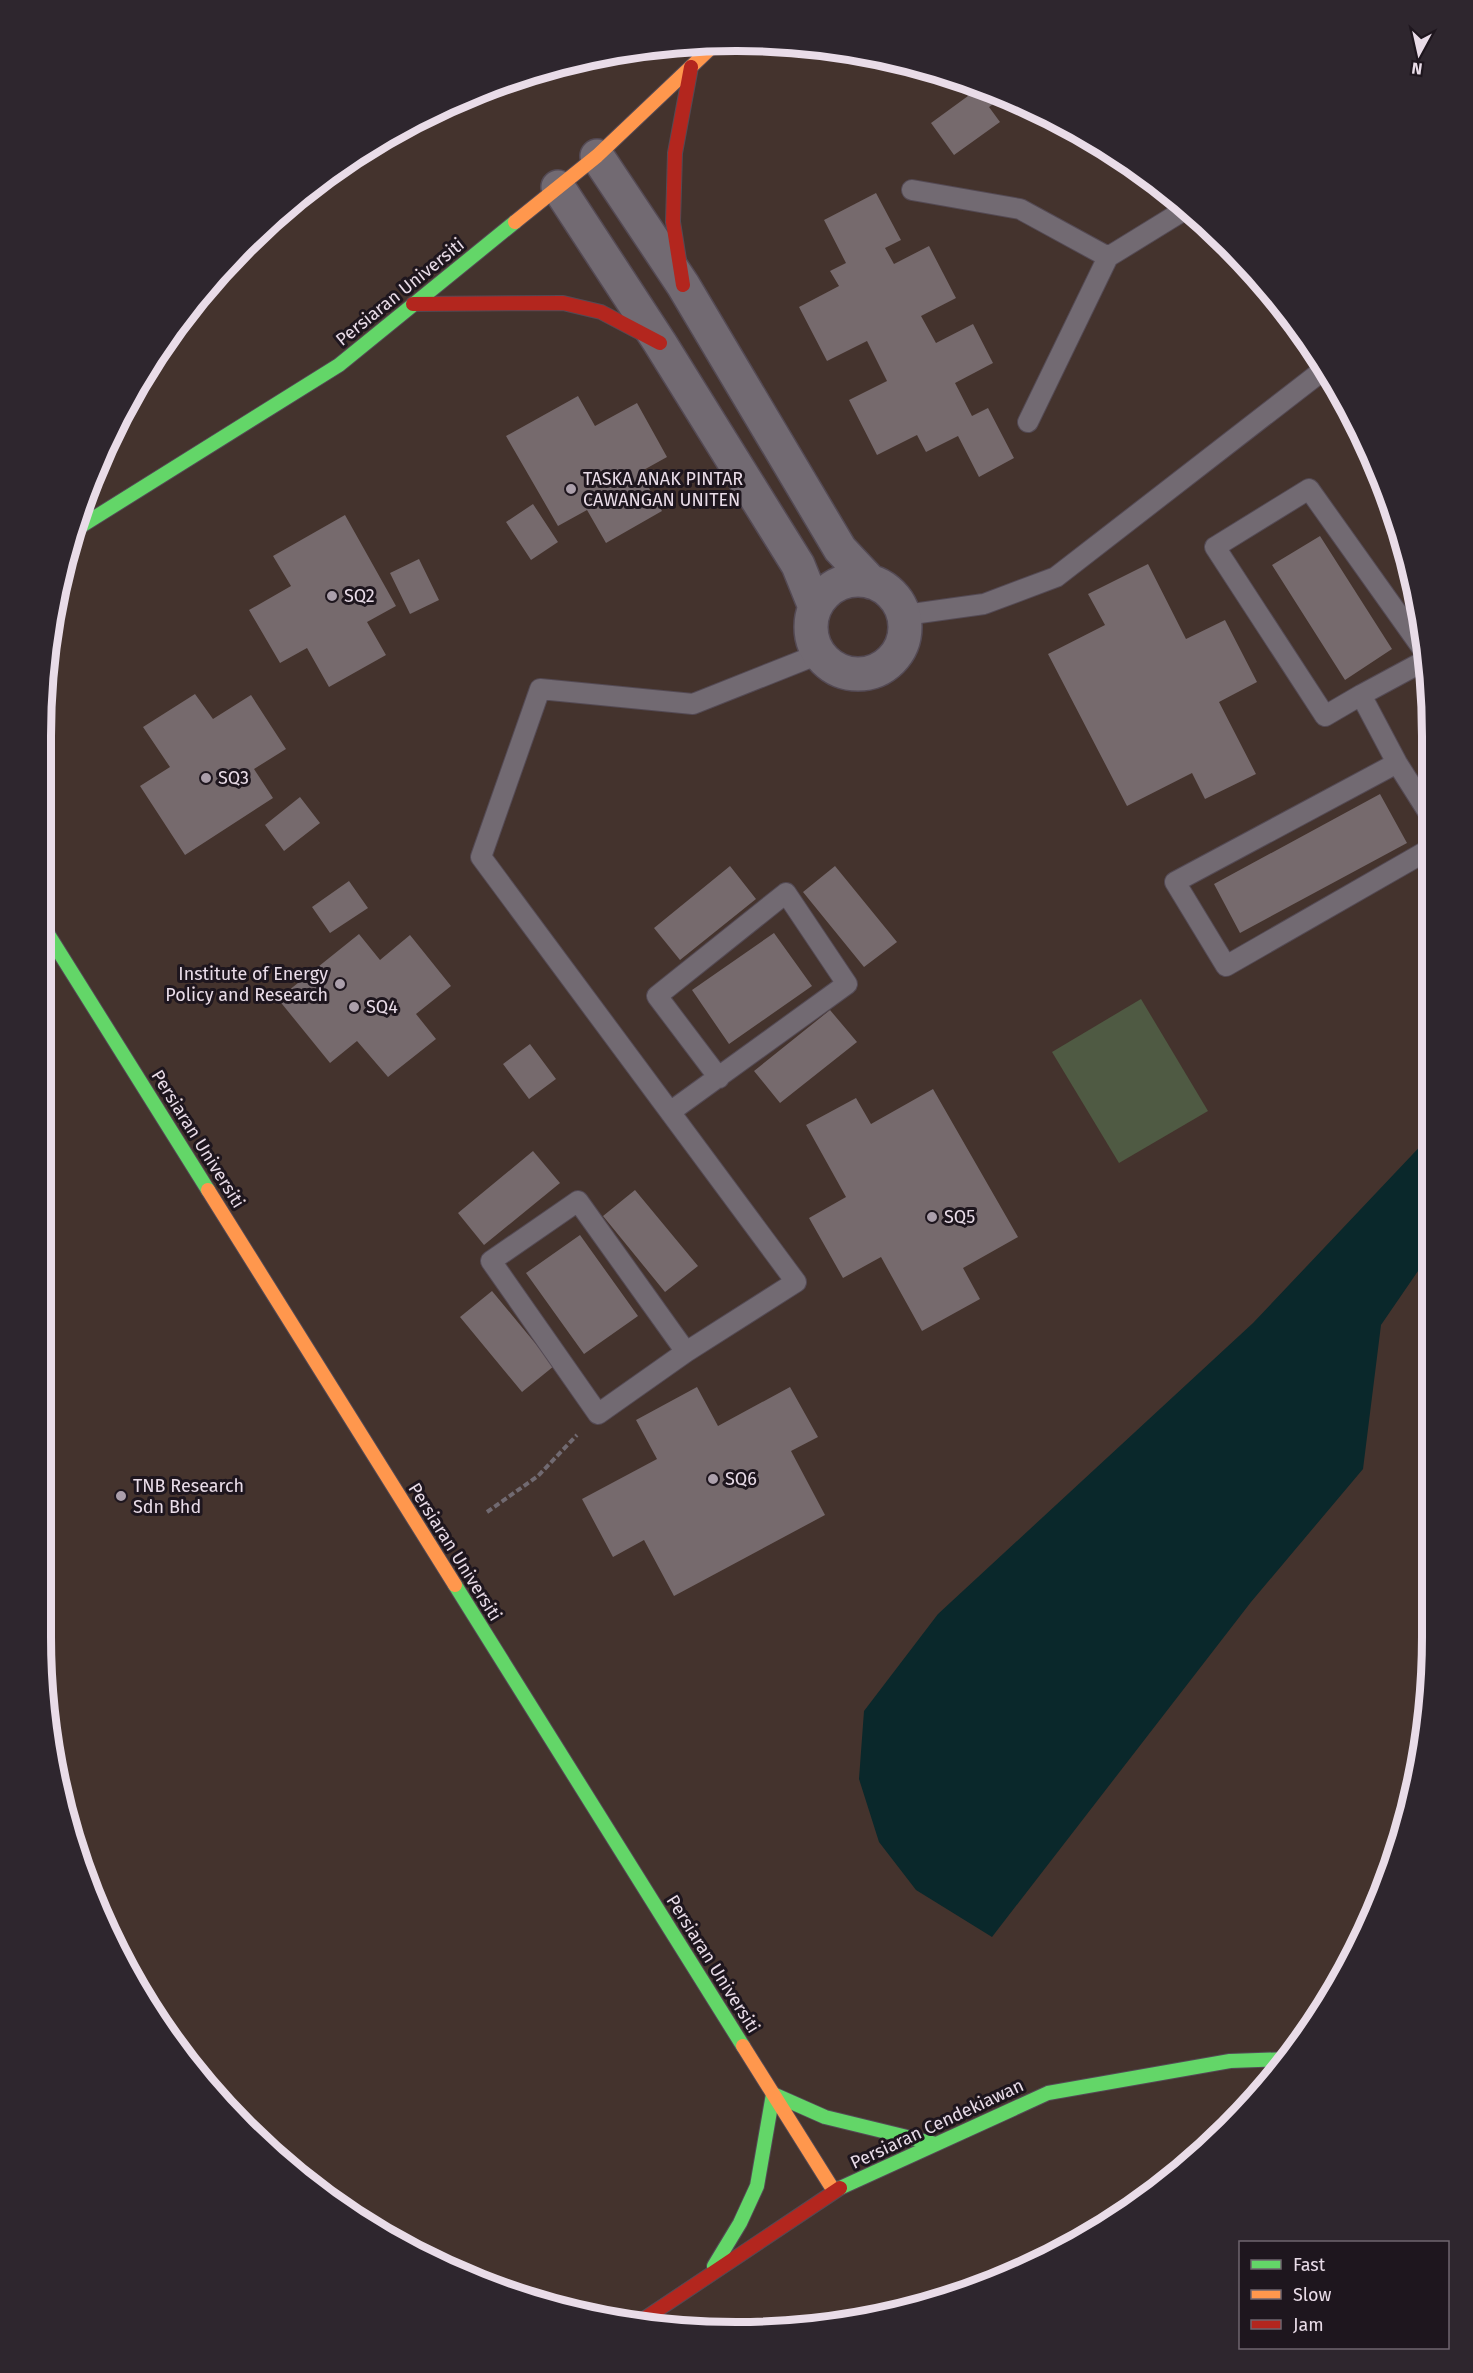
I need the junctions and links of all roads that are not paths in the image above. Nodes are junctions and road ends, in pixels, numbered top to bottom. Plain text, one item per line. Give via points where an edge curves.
1 (707, 52) edge
2 (691, 67) junction
3 (597, 156) junction
4 (558, 187) junction
5 (912, 190) dead end
6 (1179, 213) edge
7 (1108, 257) junction
8 (683, 285) junction
9 (413, 304) junction
10 (660, 343) junction
11 (1318, 374) edge
12 (1028, 422) dead end
13 (85, 524) edge
14 (871, 582) junction
15 (815, 607) junction
16 (905, 615) junction
17 (1414, 637) edge
18 (819, 654) junction
19 (1418, 664) edge
20 (1361, 695) junction
21 (1397, 764) junction
22 (1422, 803) edge
23 (1422, 854) edge
24 (51, 939) edge
25 (719, 1078) junction
26 (670, 1112) junction
27 (686, 1352) junction
28 (1276, 2059) edge
29 (773, 2094) junction
30 (936, 2144) junction
31 (834, 2191) junction
32 (709, 2275) junction
33 (648, 2316) edge

1 - 2 street, Persiaran Universiti
2 - 3 street, Persiaran Universiti
2 - 8 street via 675,153 673,222
3 - 4 street, Persiaran Universiti
3 - 8 street
4 - 9 street, Persiaran Universiti
4 - 10 street
5 - 7 lane via 1020,209
6 - 7 lane
7 - 12 lane
8 - 14 street via 840,549
9 - 10 street via 563,303 601,312
9 - 13 street, Persiaran Universiti via 339,365
10 - 15 street via 798,565
11 - 16 lane via 1056,577 984,604
14 - 15 street via 854,580 839,584 825,593
14 - 16 street via 898,600
15 - 18 street via 812,639
16 - 18 street via 902,647 879,671 846,673
17 - 20 lane via 1309,489 1215,548 1325,716
18 - 26 lane via 693,704 540,689 481,857
19 - 20 lane
20 - 21 lane
21 - 22 lane
21 - 23 lane via 1175,882 1226,966
24 - 29 street, Persiaran Universiti
25 - 25 lane via 847,984 786,893 657,996
25 - 26 lane
26 - 27 lane via 796,1282
27 - 27 lane via 598,1414 491,1261 578,1201
28 - 30 street, Persiaran Cendekiawan via 1230,2061 1048,2093
29 - 30 street via 825,2117
29 - 31 street, Persiaran Universiti
29 - 32 street via 757,2186
30 - 31 street, Persiaran Cendekiawan
31 - 32 street, Persiaran Cendekiawan
32 - 33 street, Persiaran Cendekiawan

